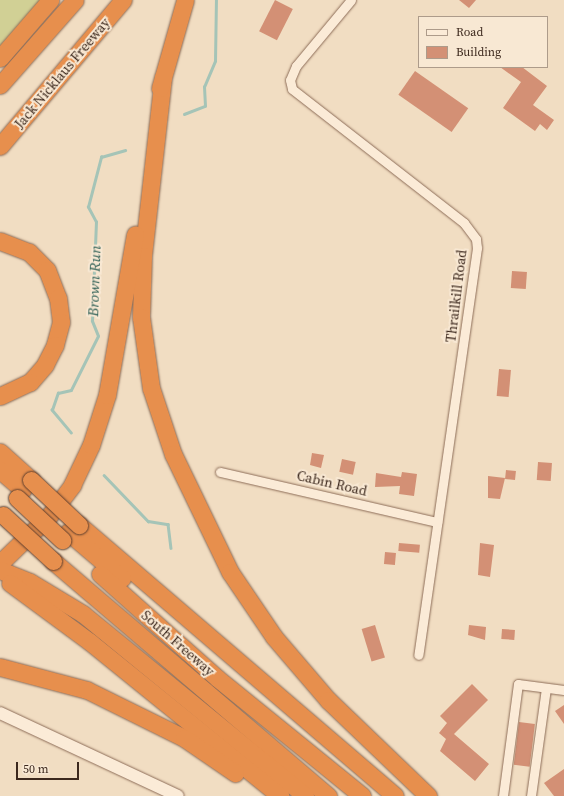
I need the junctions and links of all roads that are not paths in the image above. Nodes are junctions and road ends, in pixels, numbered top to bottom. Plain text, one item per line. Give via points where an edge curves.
1 (50, 0) edge
2 (75, 0) edge
3 (123, 0) edge
4 (185, 0) edge
5 (351, 0) edge
6 (0, 58) edge
7 (163, 77) junction
8 (0, 85) edge
9 (0, 146) edge
10 (0, 241) edge
11 (0, 396) edge
12 (0, 452) edge
13 (0, 470) edge
14 (220, 472) dead end
15 (0, 482) edge
16 (24, 490) junction
17 (1, 517) edge
18 (437, 522) junction
19 (70, 532) junction
20 (0, 563) edge
21 (0, 570) edge
22 (0, 578) edge
23 (26, 586) junction
24 (418, 655) dead end
25 (0, 667) edge
26 (546, 688) junction
27 (564, 690) edge
28 (0, 713) edge
29 (178, 796) edge
30 (269, 796) edge
31 (280, 796) edge
32 (305, 796) edge
33 (328, 796) edge
34 (362, 796) edge
35 (388, 796) edge
36 (395, 796) edge
37 (428, 796) edge
38 (503, 796) edge
39 (531, 796) edge

1 - 6 highway
2 - 8 highway
3 - 9 highway, Jack Nicklaus Freeway
4 - 7 highway
5 - 18 street, Thrailkill Road via 296,66 290,80 292,89 464,223 476,239 478,248
7 - 20 highway via 119,335 91,446 72,485 49,516
7 - 37 highway via 143,256 141,317 151,388 173,454 230,572 274,637 328,700
10 - 11 highway via 29,252 47,270 57,293 61,322 55,345 45,365 30,382
12 - 16 highway
13 - 16 highway
14 - 18 street, Cabin Road
15 - 16 highway, South Freeway
16 - 19 highway, South Freeway, bridge
16 - 19 highway, bridge
17 - 33 highway, South Freeway, bridge
18 - 24 street, Thrailkill Road
19 - 34 highway, South Freeway via 217,678
19 - 35 highway via 274,708
19 - 36 highway
21 - 23 highway
22 - 23 highway
23 - 31 highway
23 - 32 highway via 83,614
25 - 30 highway via 87,690 128,709 184,738
26 - 27 street
26 - 38 street via 518,684
26 - 39 street
28 - 29 street

